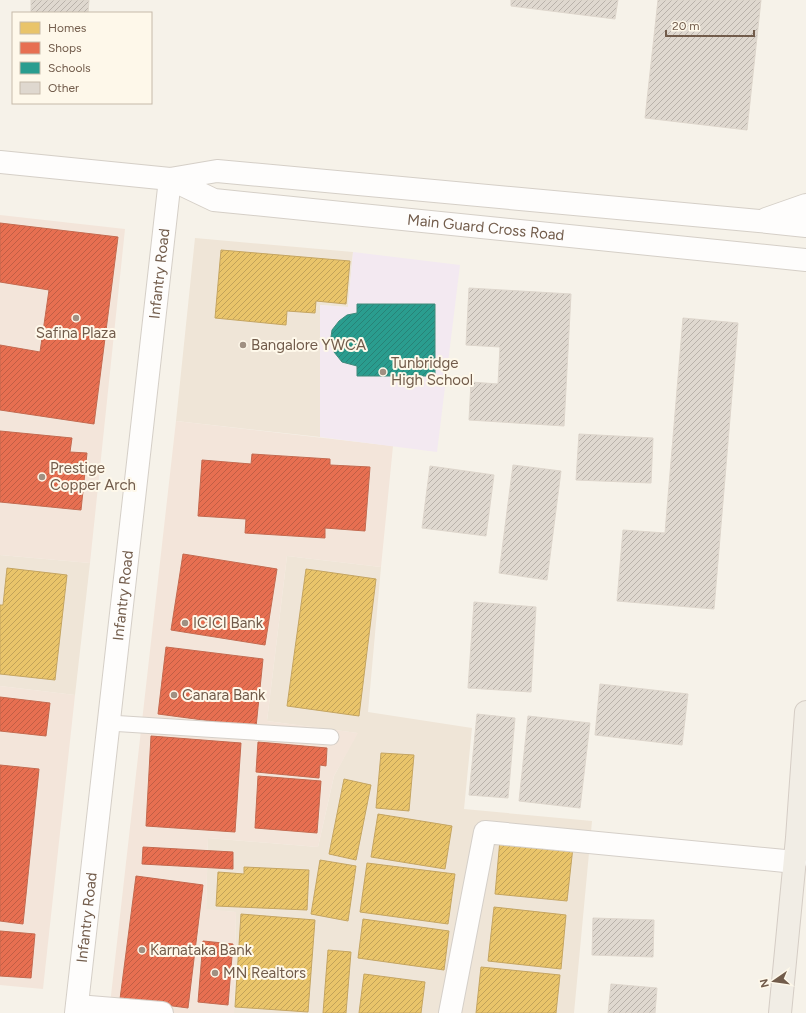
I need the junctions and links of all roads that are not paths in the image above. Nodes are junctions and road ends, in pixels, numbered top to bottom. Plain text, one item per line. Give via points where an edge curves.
1 (0, 162) edge
2 (170, 179) junction
3 (806, 205) edge
4 (759, 221) junction
5 (806, 226) edge
6 (806, 260) edge
7 (806, 712) edge
8 (109, 723) junction
9 (330, 737) dead end
10 (795, 862) junction
11 (77, 1010) edge
12 (162, 1013) edge
13 (450, 1013) edge
14 (780, 1013) edge

1 - 2 street, Main Guard Cross Road
2 - 4 street, Main Guard Cross Road via 217,171
2 - 6 street, Main Guard Cross Road via 214,200
2 - 8 street, Infantry Road
3 - 4 street
4 - 5 street, Main Guard Cross Road
7 - 10 main road
8 - 9 lane
8 - 11 street, Infantry Road
10 - 13 street via 485,832
10 - 14 main road
11 - 12 street

